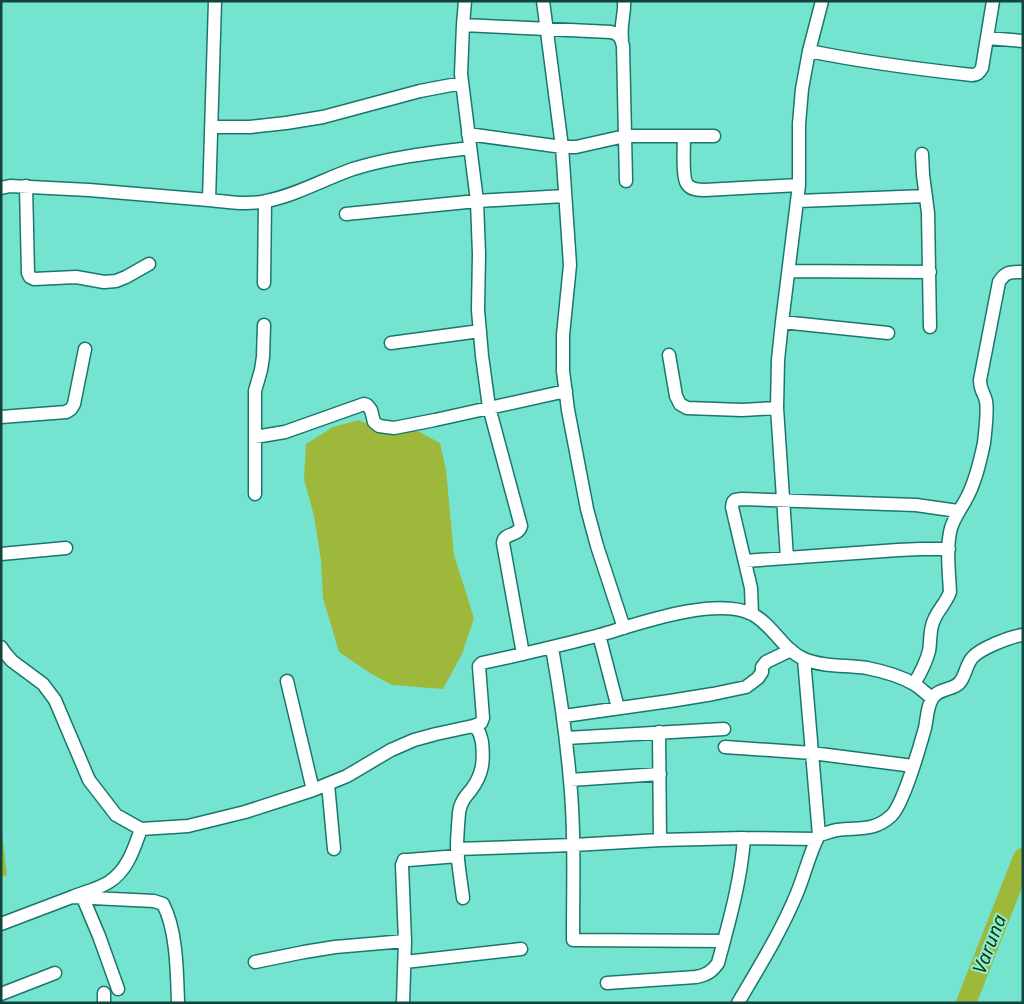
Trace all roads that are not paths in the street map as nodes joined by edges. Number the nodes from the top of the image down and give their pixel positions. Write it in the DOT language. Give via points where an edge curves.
graph roads {
  1 [pos="215,1"];
  2 [pos="465,1"];
  3 [pos="543,1"];
  4 [pos="624,1"];
  5 [pos="822,1"];
  6 [pos="993,1"];
  7 [pos="463,25"];
  8 [pos="547,29"];
  9 [pos="622,38"];
  10 [pos="987,38"];
  11 [pos="1023,41"];
  12 [pos="809,51"];
  13 [pos="462,83"];
  14 [pos="211,127"];
  15 [pos="468,134"];
  16 [pos="625,136"];
  17 [pos="684,136"];
  18 [pos="714,136"];
  19 [pos="562,147"];
  20 [pos="470,148"];
  21 [pos="922,154"];
  22 [pos="626,181"];
  23 [pos="799,185"];
  24 [pos="26,186"];
  25 [pos="1,188"];
  26 [pos="565,196"];
  27 [pos="926,196"];
  28 [pos="209,200"];
  29 [pos="798,201"];
  30 [pos="265,202"];
  31 [pos="477,202"];
  32 [pos="346,214"];
  33 [pos="149,264"];
  34 [pos="789,270"];
  35 [pos="930,272"];
  36 [pos="1023,272"];
  37 [pos="264,283"];
  38 [pos="782,322"];
  39 [pos="264,325"];
  40 [pos="930,327"];
  41 [pos="480,331"];
  42 [pos="888,333"];
  43 [pos="391,343"];
  44 [pos="85,349"];
  45 [pos="670,355"];
  46 [pos="566,391"];
  47 [pos="489,407"];
  48 [pos="777,408"];
  49 [pos="1,417"];
  50 [pos="255,437"];
  51 [pos="255,494"];
  52 [pos="783,500"];
  53 [pos="958,511"];
  54 [pos="66,548"];
  55 [pos="949,549"];
  56 [pos="1,554"];
  57 [pos="787,558"];
  58 [pos="745,561"];
  59 [pos="752,614"];
  60 [pos="624,628"];
  61 [pos="599,635"];
  62 [pos="1023,635"];
  63 [pos="1,647"];
  64 [pos="552,648"];
  65 [pos="791,650"];
  66 [pos="522,654"];
  67 [pos="804,659"];
  68 [pos="287,681"];
  69 [pos="914,684"];
  70 [pos="932,698"];
  71 [pos="618,708"];
  72 [pos="564,716"];
  73 [pos="473,726"];
  74 [pos="724,729"];
  75 [pos="659,732"];
  76 [pos="566,738"];
  77 [pos="725,747"];
  78 [pos="812,753"];
  79 [pos="913,766"];
  80 [pos="660,774"];
  81 [pos="570,780"];
  82 [pos="328,784"];
  83 [pos="313,790"];
  84 [pos="141,828"];
  85 [pos="818,837"];
  86 [pos="744,838"];
  87 [pos="660,840"];
  88 [pos="574,845"];
  89 [pos="334,850"];
  90 [pos="458,852"];
  91 [pos="78,897"];
  92 [pos="463,898"];
  93 [pos="1,924"];
  94 [pos="724,940"];
  95 [pos="405,941"];
  96 [pos="521,949"];
  97 [pos="255,962"];
  98 [pos="404,962"];
  99 [pos="55,973"];
  100 [pos="607,982"];
  101 [pos="118,989"];
  102 [pos="1,994"];
  103 [pos="178,1003"];
  104 [pos="403,1003"];
  105 [pos="738,1003"];
  1 -- 14 [label="street"];
  2 -- 7 [label="street"];
  3 -- 8 [label="street"];
  4 -- 9 [label="street" via="620,28"];
  5 -- 12 [label="street"];
  6 -- 10 [label="street"];
  7 -- 8 [label="street"];
  7 -- 13 [label="street"];
  8 -- 9 [label="street" via="611,32"];
  8 -- 19 [label="street"];
  9 -- 16 [label="street"];
  10 -- 11 [label="street"];
  10 -- 12 [label="street" via="982,68 976,75"];
  12 -- 23 [label="street" via="799,124"];
  13 -- 14 [label="street" via="323,117 250,127"];
  13 -- 15 [label="street"];
  14 -- 28 [label="street"];
  15 -- 19 [label="street"];
  15 -- 20 [label="street"];
  16 -- 17 [label="street"];
  16 -- 19 [label="street"];
  16 -- 22 [label="street"];
  17 -- 18 [label="street"];
  17 -- 23 [label="street" via="684,178 694,189"];
  19 -- 26 [label="street"];
  20 -- 30 [label="street" via="393,159 352,170"];
  20 -- 31 [label="street"];
  21 -- 27 [label="street"];
  23 -- 29 [label="street"];
  24 -- 25 [label="street"];
  24 -- 28 [label="street"];
  24 -- 33 [label="street" via="30,277 116,281"];
  26 -- 31 [label="street"];
  26 -- 46 [label="street" via="570,265 563,335"];
  27 -- 29 [label="street"];
  27 -- 35 [label="street"];
  28 -- 30 [label="street"];
  29 -- 34 [label="street"];
  30 -- 37 [label="street"];
  31 -- 32 [label="street"];
  31 -- 41 [label="street"];
  34 -- 35 [label="street"];
  34 -- 38 [label="street"];
  35 -- 40 [label="street"];
  36 -- 53 [label="street" via="1008,272 999,282 980,380 986,404 984,442 972,487"];
  38 -- 42 [label="street"];
  38 -- 48 [label="street"];
  39 -- 50 [label="street" via="263,357 255,391"];
  41 -- 43 [label="street"];
  41 -- 47 [label="street"];
  44 -- 49 [label="street" via="71,409"];
  45 -- 48 [label="street" via="676,396 687,408"];
  46 -- 47 [label="street"];
  46 -- 60 [label="street" via="587,509"];
  47 -- 50 [label="street" via="394,428 374,422 371,410 364,404 285,432"];
  47 -- 66 [label="street" via="521,526 517,532 506,536 503,543"];
  48 -- 52 [label="street"];
  50 -- 51 [label="street"];
  52 -- 53 [label="street"];
  52 -- 57 [label="street"];
  52 -- 58 [label="street" via="742,499 733,502"];
  53 -- 55 [label="street" via="948,538"];
  54 -- 56 [label="street"];
  55 -- 57 [label="street" via="921,548"];
  55 -- 69 [label="street" via="950,592 934,619 928,653"];
  57 -- 58 [label="street"];
  58 -- 59 [label="street"];
  59 -- 60 [label="street" via="716,608 675,614"];
  59 -- 65 [label="street"];
  60 -- 61 [label="street"];
  61 -- 64 [label="street"];
  61 -- 71 [label="street"];
  62 -- 70 [label="street" via="976,653 958,685 939,691"];
  63 -- 84 [label="street" via="12,662 44,684 55,700 89,780 116,815"];
  64 -- 66 [label="street"];
  64 -- 72 [label="street"];
  65 -- 67 [label="street"];
  65 -- 71 [label="street" via="766,662 758,678 746,687"];
  66 -- 73 [label="street" via="479,666 483,718 481,723"];
  67 -- 69 [label="street" via="867,668"];
  67 -- 78 [label="street"];
  68 -- 83 [label="street"];
  69 -- 70 [label="street"];
  70 -- 79 [label="street"];
  71 -- 72 [label="street"];
  72 -- 76 [label="street"];
  73 -- 82 [label="street" via="414,740"];
  73 -- 90 [label="street" via="480,733 483,765 459,811"];
  74 -- 75 [label="street"];
  75 -- 76 [label="street"];
  75 -- 80 [label="street"];
  76 -- 81 [label="street"];
  77 -- 78 [label="street"];
  78 -- 79 [label="street"];
  78 -- 85 [label="street"];
  79 -- 85 [label="street" via="893,814 880,824 836,830"];
  80 -- 81 [label="street"];
  80 -- 87 [label="street"];
  81 -- 88 [label="street"];
  82 -- 83 [label="street"];
  82 -- 89 [label="street"];
  83 -- 84 [label="street" via="188,826"];
  84 -- 91 [label="street" via="130,859 121,872"];
  85 -- 86 [label="street"];
  85 -- 105 [label="street" via="779,934"];
  86 -- 87 [label="street"];
  86 -- 94 [label="street" via="743,860"];
  87 -- 88 [label="street"];
  88 -- 90 [label="street"];
  88 -- 94 [label="street" via="574,940"];
  90 -- 92 [label="street"];
  90 -- 95 [label="street" via="404,860"];
  91 -- 93 [label="street"];
  91 -- 101 [label="street" via="99,936"];
  91 -- 103 [label="street" via="163,904 173,934"];
  94 -- 100 [label="street" via="718,963 704,975"];
  95 -- 97 [label="street" via="335,947"];
  95 -- 98 [label="street"];
  96 -- 98 [label="street"];
  98 -- 104 [label="street"];
  99 -- 102 [label="street"];
}
